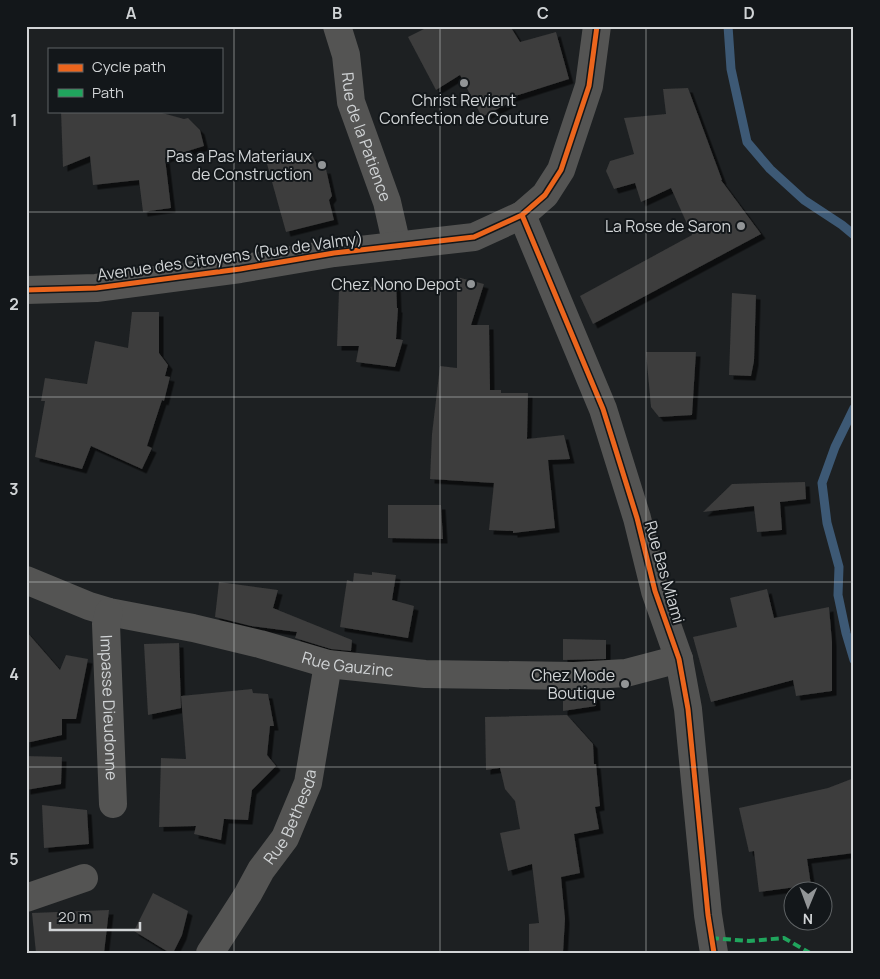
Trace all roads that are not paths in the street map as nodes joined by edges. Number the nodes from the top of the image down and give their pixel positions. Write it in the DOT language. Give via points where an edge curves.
graph roads {
  1 [pos="337,26"];
  2 [pos="597,26"];
  3 [pos="522,214"];
  4 [pos="397,246"];
  5 [pos="26,290"];
  6 [pos="26,580"];
  7 [pos="109,612"];
  8 [pos="679,659"];
  9 [pos="328,664"];
  10 [pos="113,804"];
  11 [pos="84,878"];
  12 [pos="26,898"];
  13 [pos="210,953"];
  14 [pos="714,953"];
  1 -- 4 [label="street, Rue de la Patience" via="346,54 351,102 387,202"];
  2 -- 3 [label="street, Avenue des Citoyens (Rue de Valmy)" via="589,86 561,170 545,195"];
  3 -- 4 [label="street, Avenue des Citoyens (Rue de Valmy)" via="474,237"];
  3 -- 8 [label="street, Rue Bas Miami" via="603,409 637,518 655,591"];
  4 -- 5 [label="street, Avenue des Citoyens (Rue de Valmy)" via="96,288"];
  6 -- 7 [label="street, Rue Gauzinc"];
  7 -- 9 [label="street, Rue Gauzinc" via="193,628"];
  7 -- 10 [label="street, Impasse Dieudonne" via="106,624"];
  8 -- 9 [label="street, Rue Gauzinc" via="626,673 574,676 425,674"];
  8 -- 14 [label="street, Rue Bas Miami" via="688,709"];
  9 -- 13 [label="street, Rue Bethesda" via="308,783 285,838 261,870"];
  11 -- 12 [label="street"];
}
